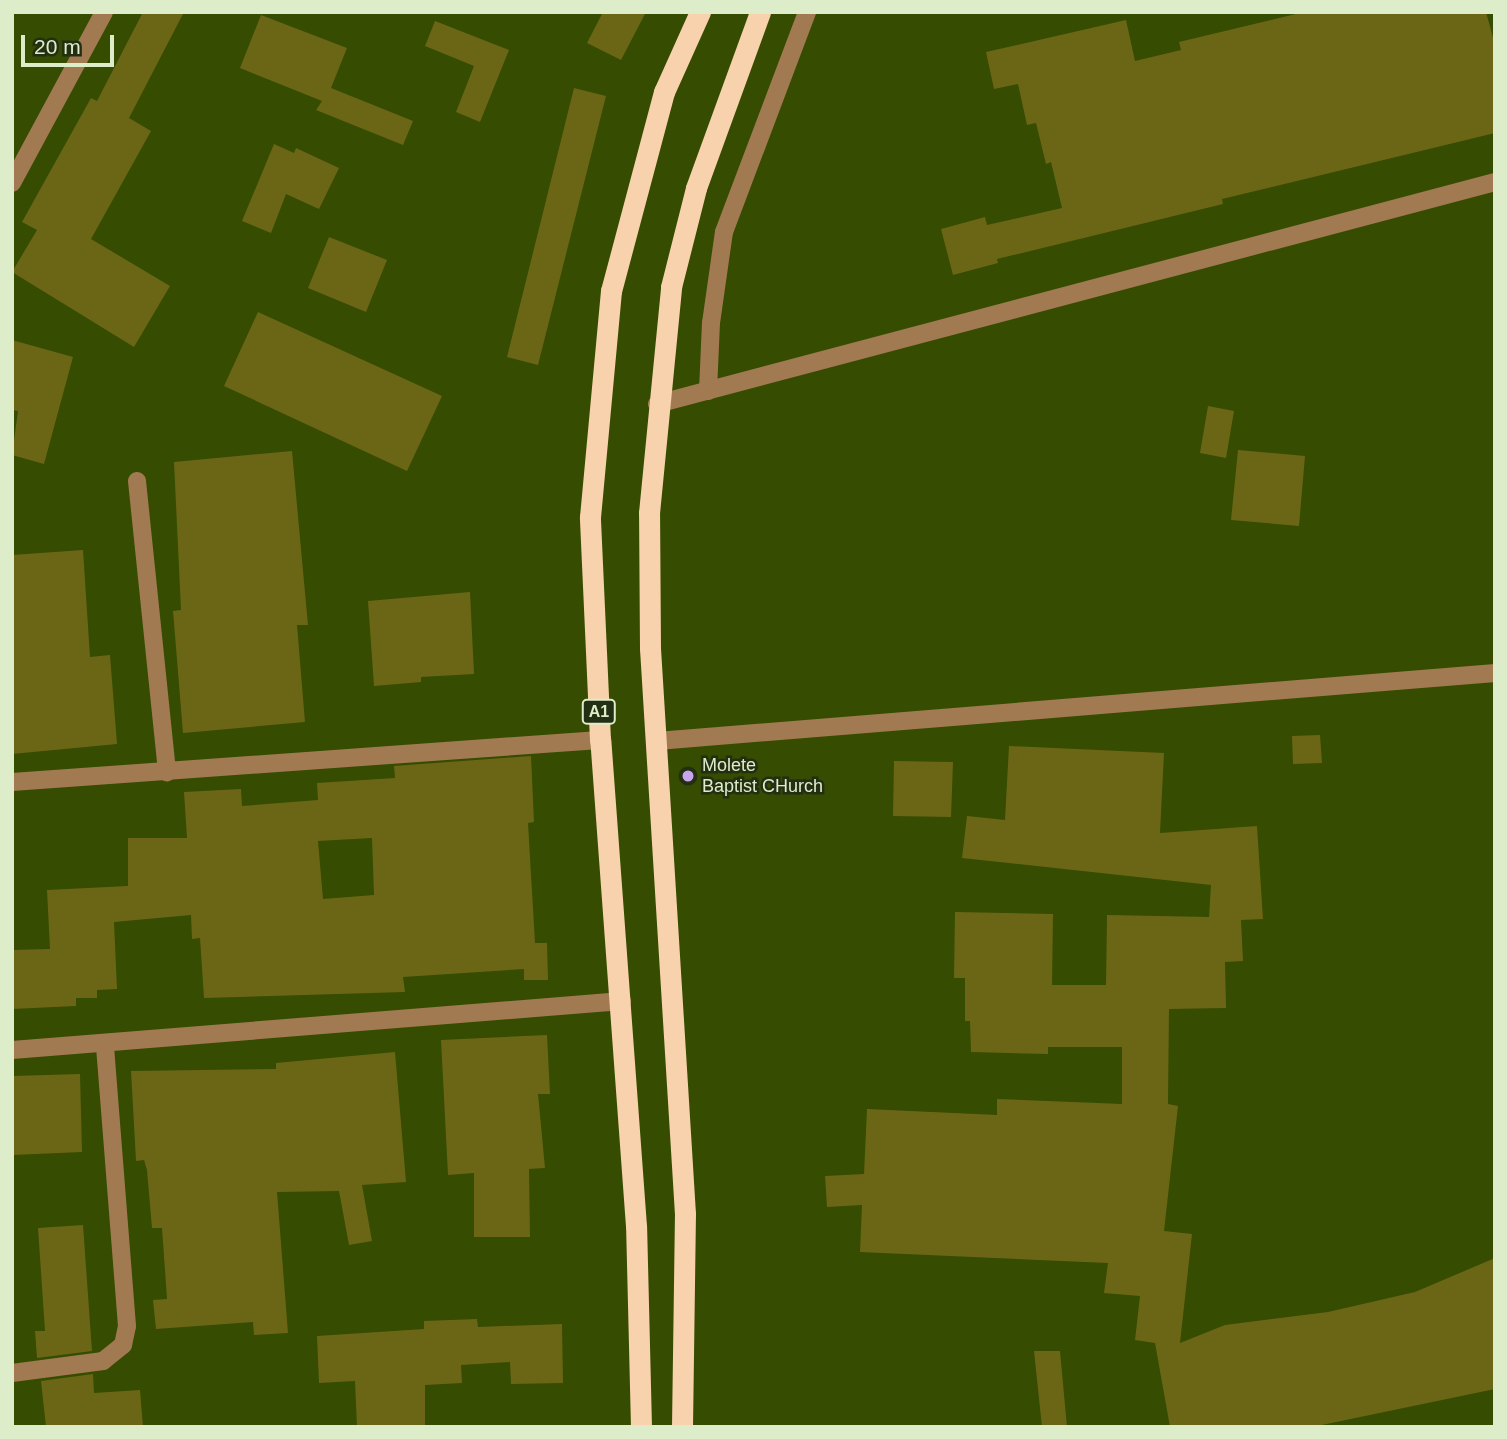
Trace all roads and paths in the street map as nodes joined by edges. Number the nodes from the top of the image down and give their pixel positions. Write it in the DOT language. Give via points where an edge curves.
graph roads {
  1 [pos="104,12"];
  2 [pos="700,12"];
  3 [pos="760,12"];
  4 [pos="807,12"];
  5 [pos="1495,182"];
  6 [pos="12,183"];
  7 [pos="708,391"];
  8 [pos="657,404"];
  9 [pos="137,481"];
  10 [pos="1495,674"];
  11 [pos="600,740"];
  12 [pos="657,741"];
  13 [pos="167,772"];
  14 [pos="12,782"];
  15 [pos="622,1001"];
  16 [pos="105,1045"];
  17 [pos="12,1050"];
  18 [pos="12,1373"];
  19 [pos="641,1427"];
  20 [pos="682,1427"];
  1 -- 6 [label="street"];
  2 -- 11 [label="highway, A1" via="664,92 611,291 590,517"];
  3 -- 8 [label="highway" via="696,188 671,287"];
  4 -- 7 [label="street" via="724,232 710,323"];
  5 -- 7 [label="street"];
  7 -- 8 [label="street"];
  8 -- 12 [label="highway" via="649,527 650,648"];
  9 -- 13 [label="street"];
  10 -- 12 [label="street"];
  11 -- 13 [label="street"];
  11 -- 15 [label="highway, A1"];
  12 -- 20 [label="highway" via="685,1214"];
  13 -- 14 [label="street"];
  15 -- 16 [label="street"];
  15 -- 19 [label="highway, A1" via="636,1226"];
  16 -- 17 [label="street"];
  16 -- 18 [label="street" via="127,1326 123,1345 103,1361"];
}
